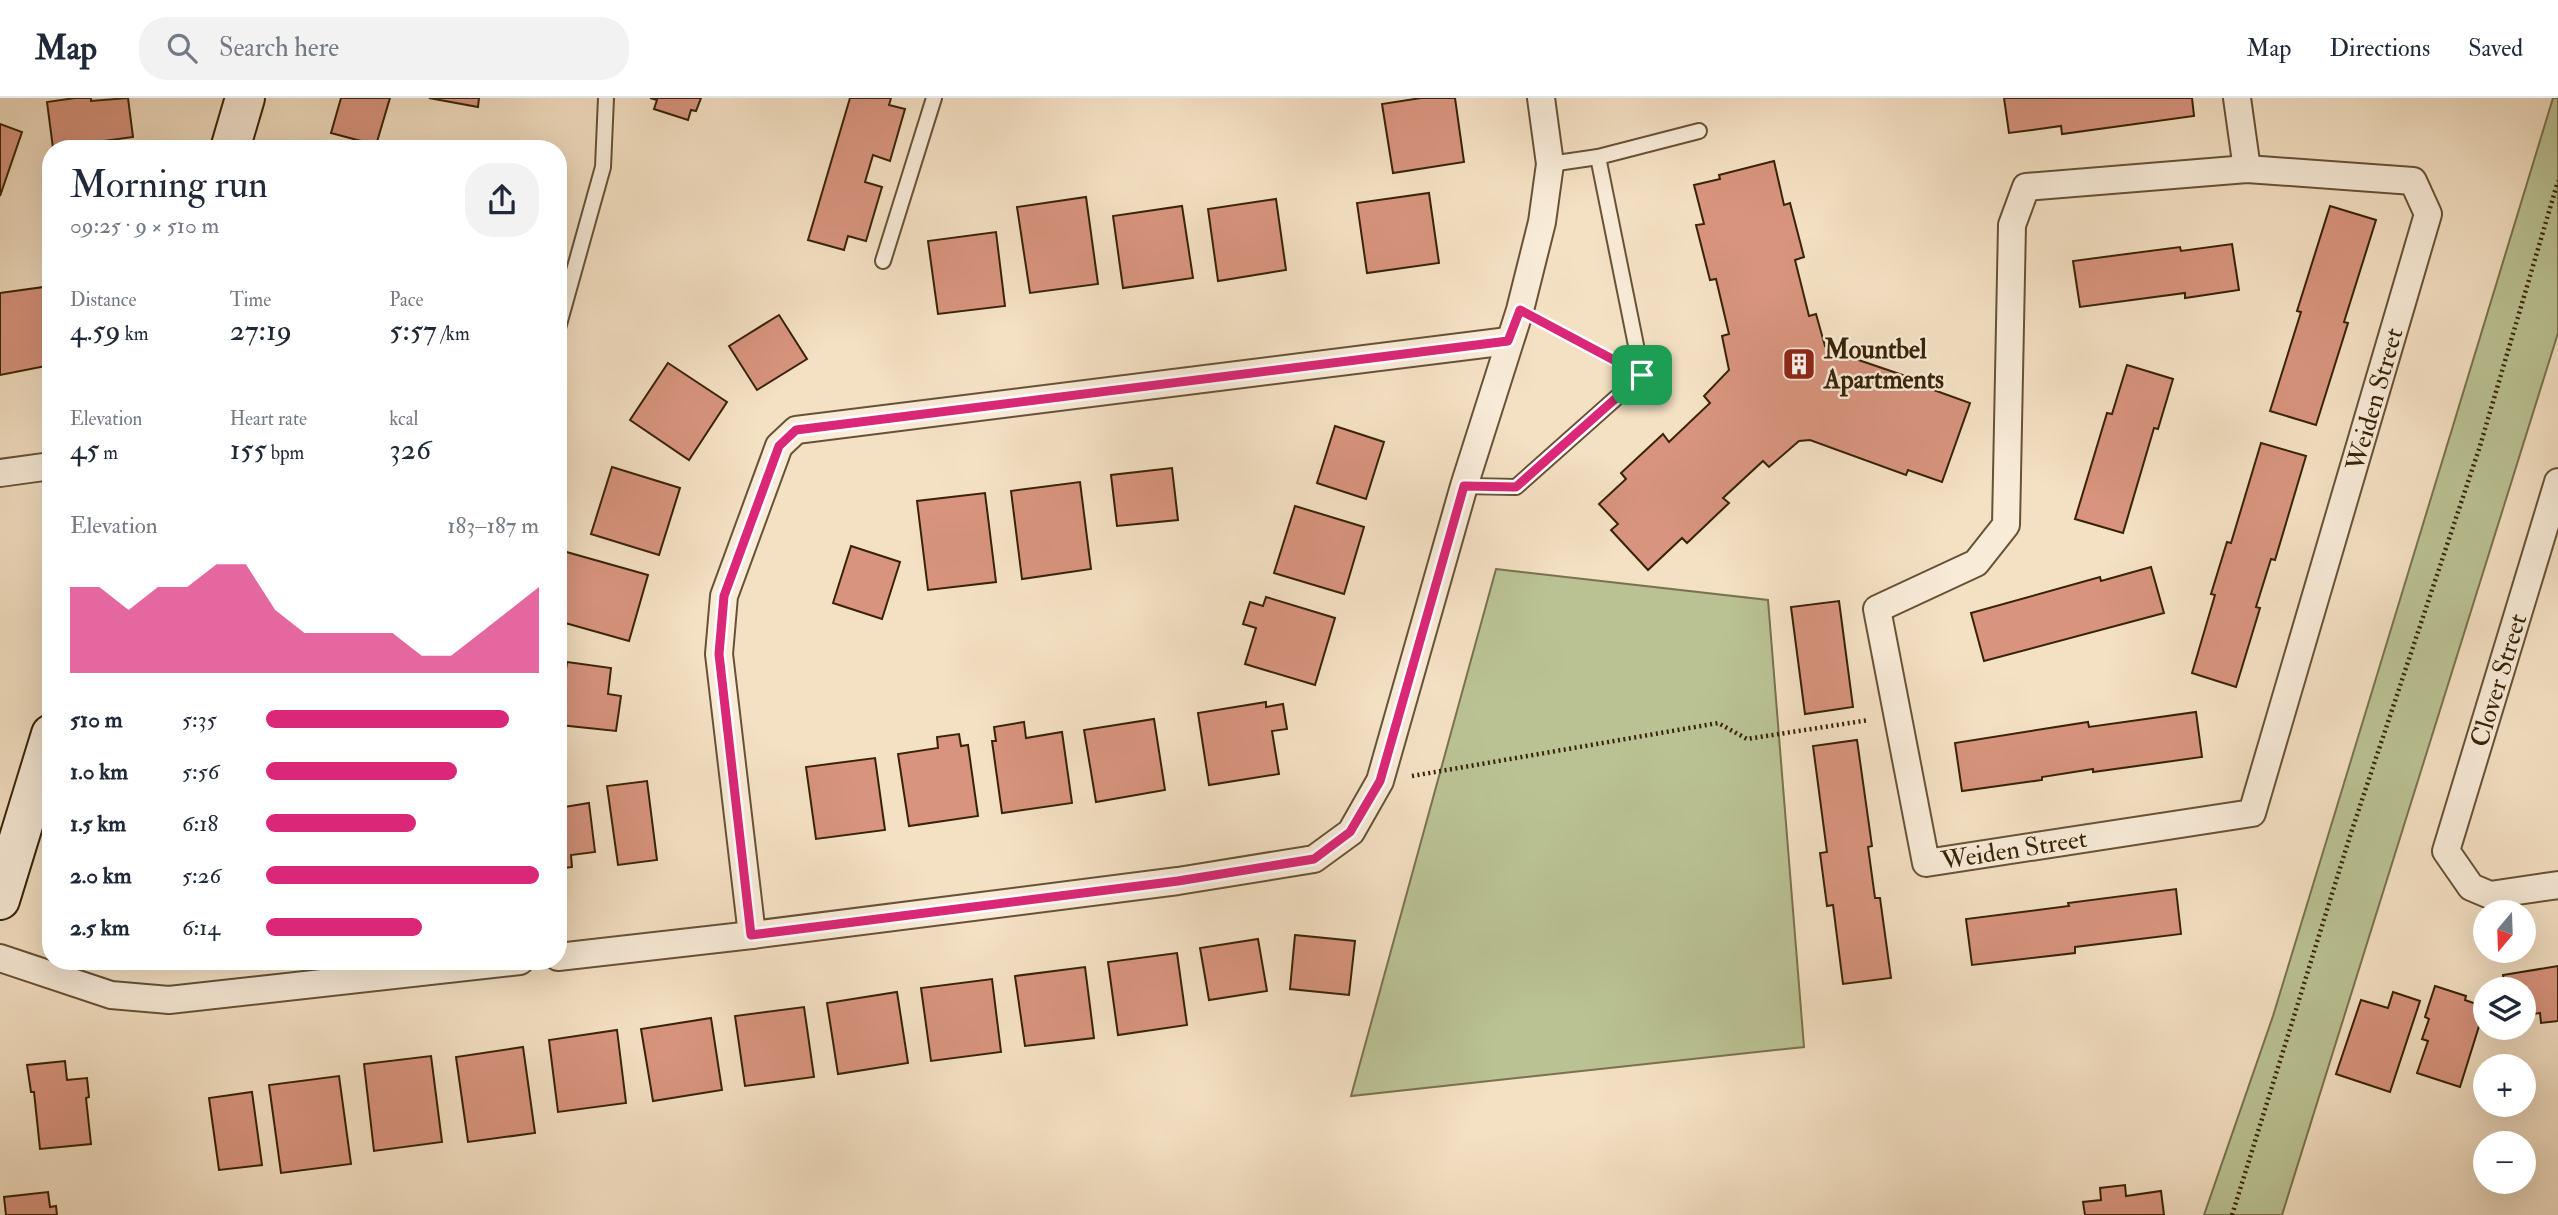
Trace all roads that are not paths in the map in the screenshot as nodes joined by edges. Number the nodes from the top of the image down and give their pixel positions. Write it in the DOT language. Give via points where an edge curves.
graph roads {
  1 [pos="245,98"];
  2 [pos="606,98"];
  3 [pos="934,98"];
  4 [pos="1541,98"];
  5 [pos="2237,98"];
  6 [pos="1699,131"];
  7 [pos="233,140"];
  8 [pos="1598,157"];
  9 [pos="1550,164"];
  10 [pos="2247,169"];
  11 [pos="883,261"];
  12 [pos="567,296"];
  13 [pos="1508,341"];
  14 [pos="42,467"];
  15 [pos="0,472"];
  16 [pos="2558,482"];
  17 [pos="1464,486"];
  18 [pos="42,763"];
  19 [pos="2558,885"];
  20 [pos="0,900"];
  21 [pos="751,935"];
  22 [pos="567,956"];
  23 [pos="0,958"];
  24 [pos="439,970"];
  1 -- 7 [label="main road"];
  2 -- 12 [label="lane" via="603,167"];
  3 -- 11 [label="lane"];
  4 -- 9 [label="street"];
  5 -- 10 [label="street"];
  6 -- 8 [label="lane"];
  8 -- 9 [label="lane"];
  8 -- 17 [label="lane" via="1642,375 1516,487"];
  9 -- 13 [label="street" via="1542,222"];
  10 -- 10 [label="street, Weiden Street" via="2026,187 2012,225 2006,525 1976,563 1877,609 1926,863 2252,813 2428,214 2413,181"];
  13 -- 17 [label="street"];
  13 -- 21 [label="street" via="796,430 779,446 724,596 719,654"];
  14 -- 15 [label="street"];
  16 -- 19 [label="street, Clover Street" via="2446,851 2471,887 2490,895"];
  17 -- 21 [label="street" via="1380,781 1350,832 1314,859 1178,881"];
  18 -- 20 [label="main road"];
  21 -- 22 [label="street"];
  23 -- 24 [label="street" via="111,995 169,1000"];
}
